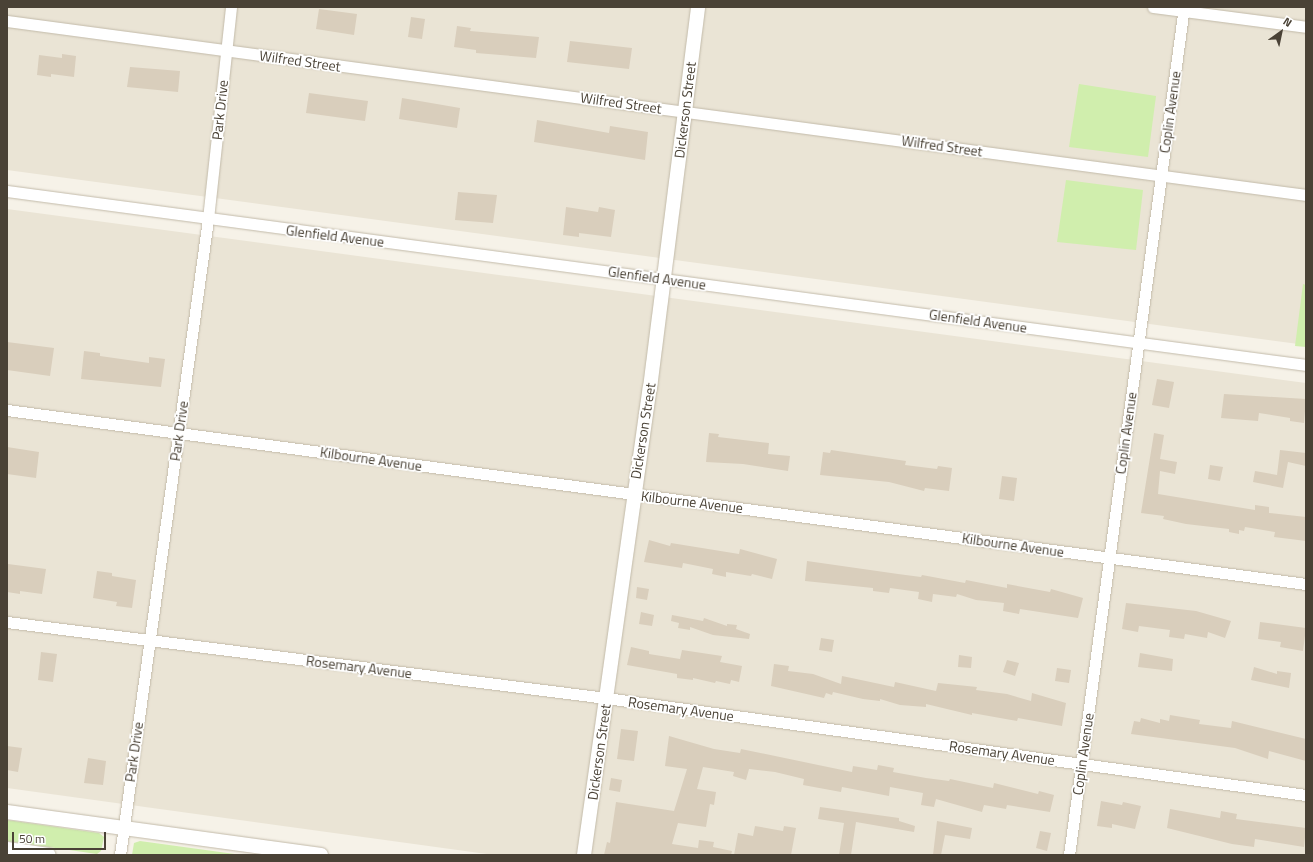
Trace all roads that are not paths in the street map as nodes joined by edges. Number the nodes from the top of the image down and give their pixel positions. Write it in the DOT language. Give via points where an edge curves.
graph roads {
  1 [pos="231,7"];
  2 [pos="698,7"];
  3 [pos="1153,7"];
  4 [pos="1184,9"];
  5 [pos="7,21"];
  6 [pos="1306,27"];
  7 [pos="227,51"];
  8 [pos="684,112"];
  9 [pos="1161,176"];
  10 [pos="7,191"];
  11 [pos="1306,195"];
  12 [pos="208,219"];
  13 [pos="663,278"];
  14 [pos="1138,343"];
  15 [pos="1306,365"];
  16 [pos="7,410"];
  17 [pos="178,433"];
  18 [pos="633,495"];
  19 [pos="1109,558"];
  20 [pos="1306,584"];
  21 [pos="7,622"];
  22 [pos="150,642"];
  23 [pos="606,698"];
  24 [pos="1081,764"];
  25 [pos="1306,795"];
  26 [pos="7,812"];
  27 [pos="124,829"];
  28 [pos="7,849"];
  29 [pos="49,855"];
  30 [pos="120,855"];
  31 [pos="321,855"];
  32 [pos="584,855"];
  33 [pos="1069,855"];
  1 -- 7 [label="street, Park Drive"];
  2 -- 8 [label="street, Dickerson Street"];
  3 -- 4 [label="street"];
  4 -- 6 [label="street"];
  4 -- 9 [label="street, Coplin Avenue"];
  5 -- 7 [label="street, Wilfred Street"];
  7 -- 8 [label="street, Wilfred Street"];
  7 -- 12 [label="street, Park Drive"];
  8 -- 9 [label="street, Wilfred Street"];
  8 -- 13 [label="street, Dickerson Street"];
  9 -- 11 [label="street, Wilfred Street"];
  9 -- 14 [label="street, Coplin Avenue"];
  10 -- 12 [label="street, Glenfield Avenue"];
  12 -- 13 [label="street, Glenfield Avenue"];
  12 -- 17 [label="street, Park Drive"];
  13 -- 14 [label="street, Glenfield Avenue"];
  13 -- 18 [label="street, Dickerson Street"];
  14 -- 15 [label="street, Glenfield Avenue"];
  14 -- 19 [label="street, Coplin Avenue"];
  16 -- 17 [label="street, Kilbourne Avenue"];
  17 -- 18 [label="street, Kilbourne Avenue"];
  17 -- 22 [label="street, Park Drive"];
  18 -- 19 [label="street, Kilbourne Avenue"];
  18 -- 23 [label="street, Dickerson Street"];
  19 -- 20 [label="street, Kilbourne Avenue"];
  19 -- 24 [label="street, Coplin Avenue"];
  21 -- 22 [label="street, Rosemary Avenue"];
  22 -- 23 [label="street, Rosemary Avenue"];
  22 -- 27 [label="street, Park Drive"];
  23 -- 24 [label="street, Rosemary Avenue"];
  23 -- 32 [label="street, Dickerson Street"];
  24 -- 25 [label="street, Rosemary Avenue"];
  24 -- 33 [label="street, Coplin Avenue"];
  26 -- 27 [label="street"];
  27 -- 30 [label="street, Park Drive"];
  27 -- 31 [label="street"];
  28 -- 29 [label="street"];
}
